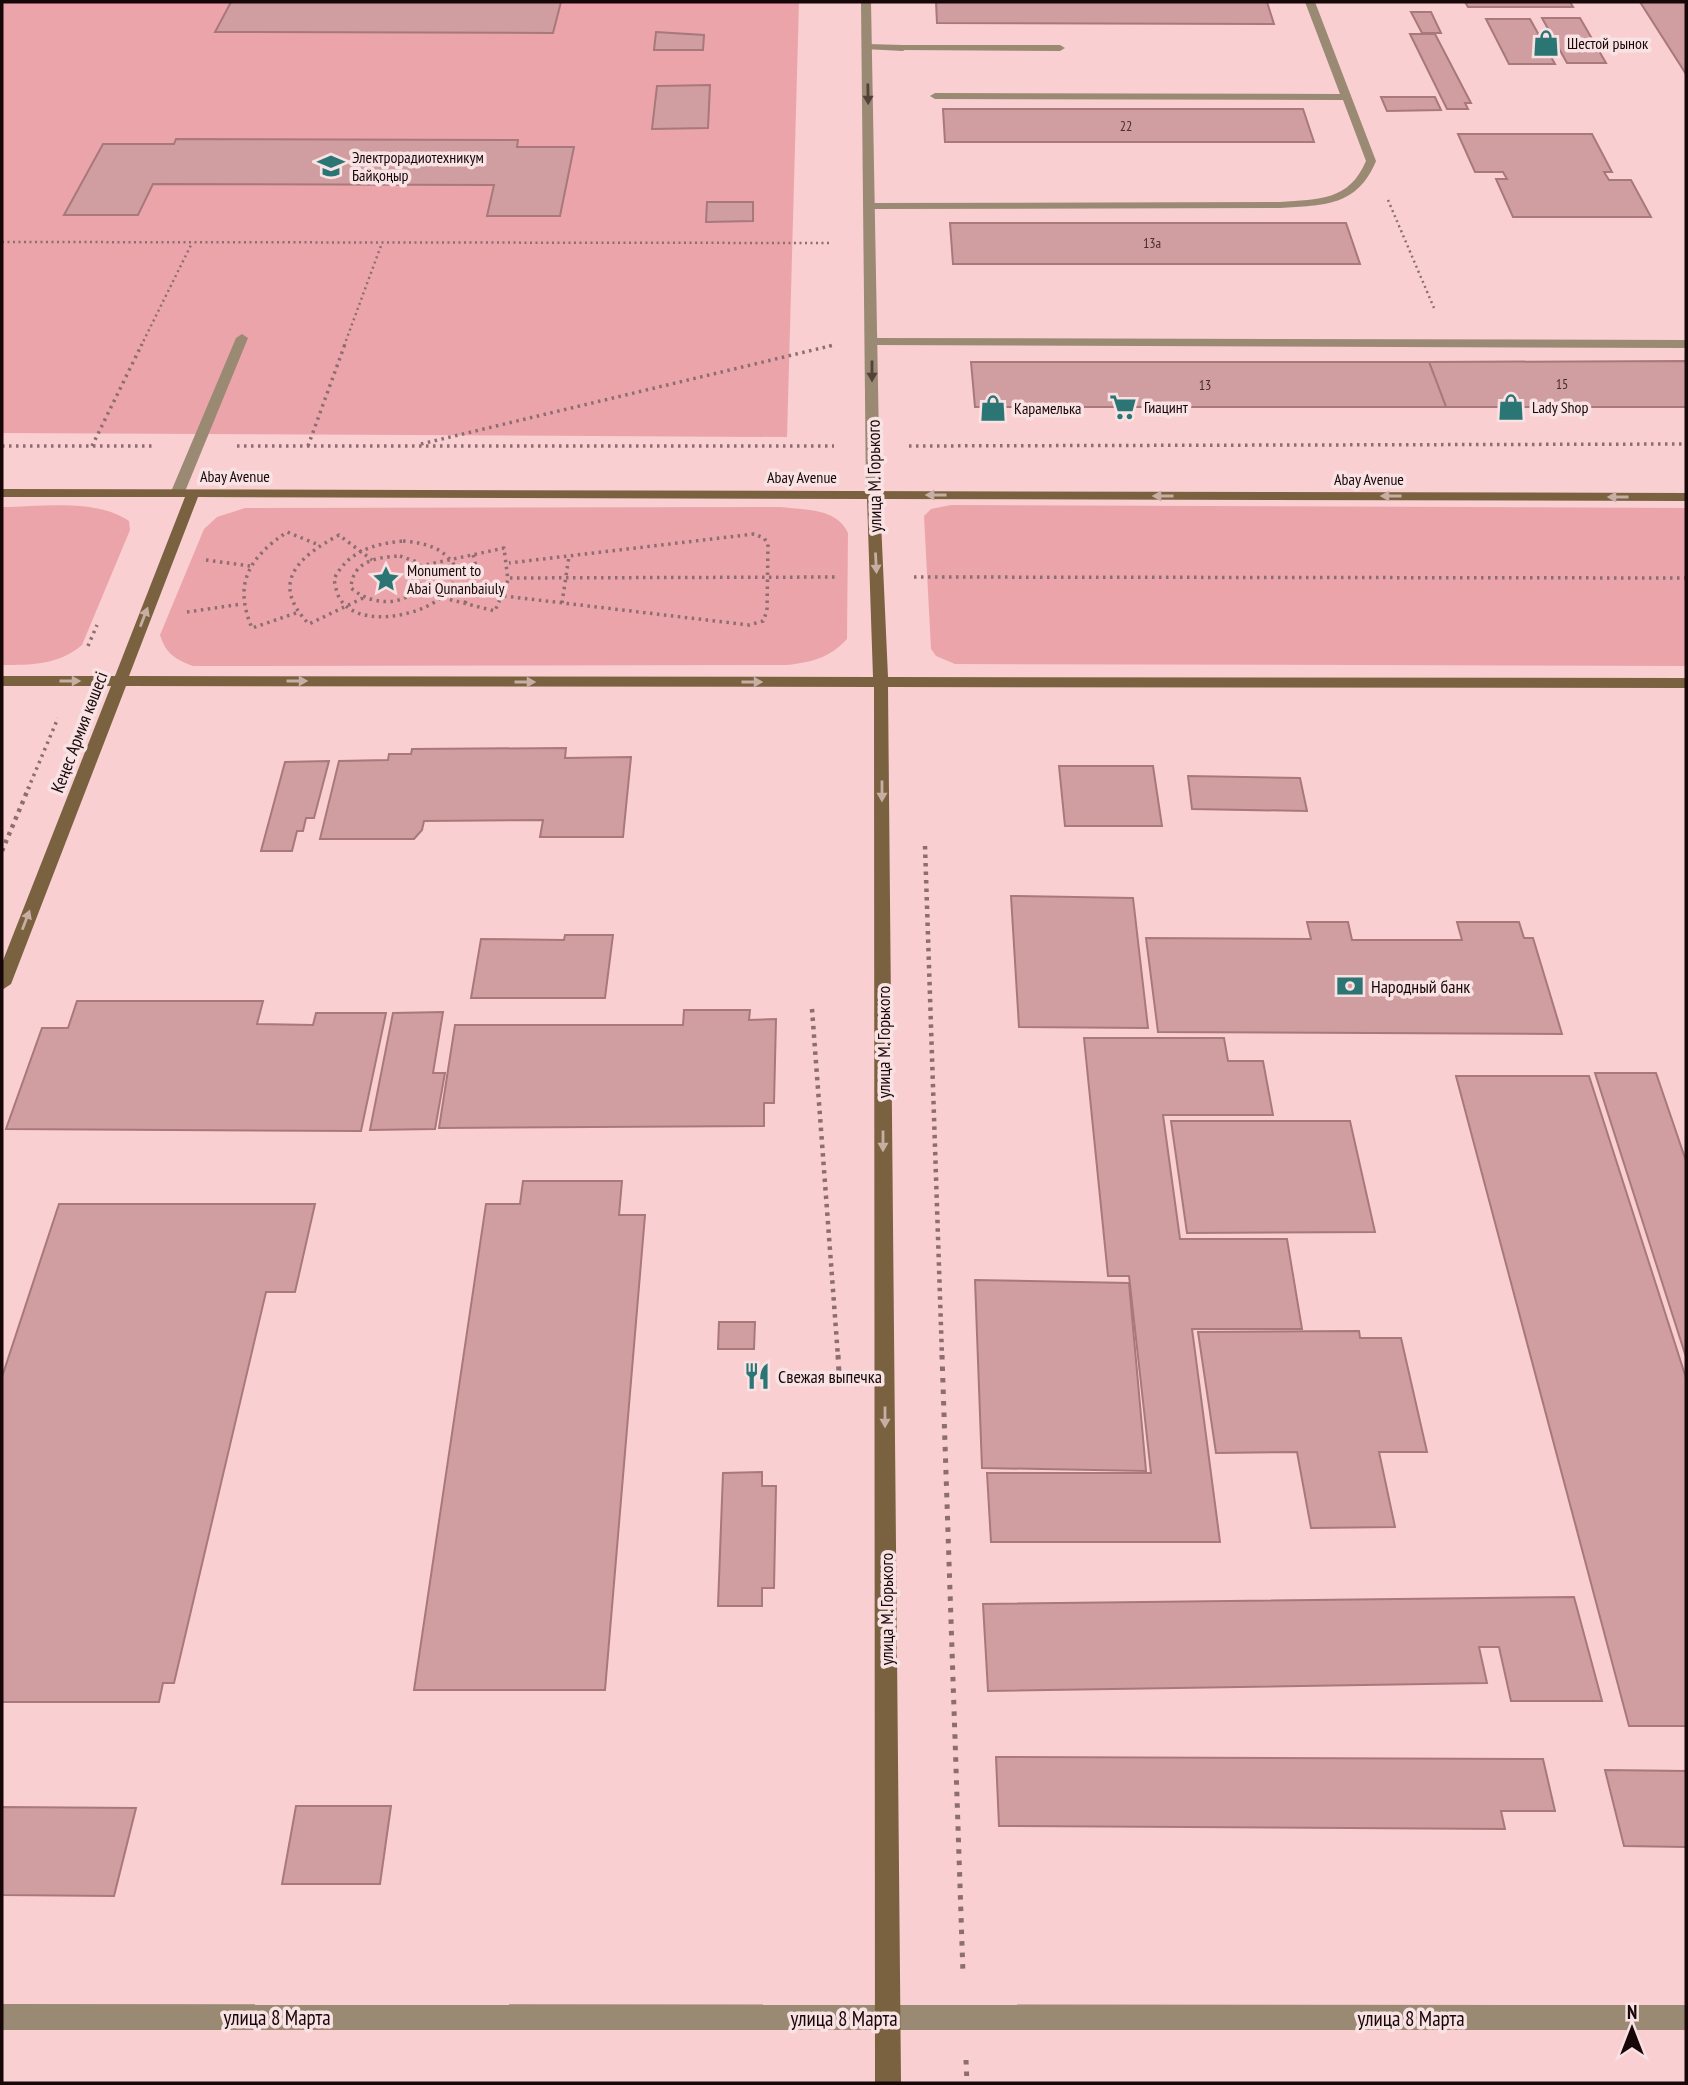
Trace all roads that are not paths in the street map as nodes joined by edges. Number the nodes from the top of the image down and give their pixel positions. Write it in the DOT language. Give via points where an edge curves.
graph roads {
  1 [pos="866,2"];
  2 [pos="1310,2"];
  3 [pos="867,47"];
  4 [pos="1060,48"];
  5 [pos="935,96"];
  6 [pos="1346,97"];
  7 [pos="870,206"];
  8 [pos="242,338"];
  9 [pos="872,341"];
  10 [pos="1686,344"];
  11 [pos="2,493"];
  12 [pos="177,494"];
  13 [pos="193,494"];
  14 [pos="873,495"];
  15 [pos="1686,497"];
  16 [pos="2,681"];
  17 [pos="119,681"];
  18 [pos="881,682"];
  19 [pos="1686,683"];
  20 [pos="2,984"];
  21 [pos="2,2017"];
  22 [pos="888,2018"];
  23 [pos="1686,2018"];
  24 [pos="888,2083"];
  1 -- 3 [label="street, улица М. Горького"];
  2 -- 6 [label="street"];
  3 -- 4 [label="street"];
  3 -- 7 [label="street, улица М. Горького, one-way"];
  5 -- 6 [label="street"];
  6 -- 7 [label="street" via="1371,161 1365,180 1349,194 1317,202"];
  7 -- 9 [label="street, улица М. Горького"];
  8 -- 12 [label="street"];
  9 -- 10 [label="street"];
  9 -- 14 [label="street, улица М. Горького, one-way"];
  11 -- 12 [label="main road, Abay Avenue"];
  12 -- 13 [label="main road, Abay Avenue"];
  13 -- 14 [label="main road, Abay Avenue"];
  17 -- 13 [label="main road, Кеңес Армия көшесі, one-way"];
  15 -- 14 [label="main road, Abay Avenue, one-way"];
  14 -- 18 [label="main road, улица М. Горького, one-way"];
  16 -- 17 [label="main road, one-way"];
  17 -- 18 [label="main road, one-way"];
  20 -- 17 [label="main road, Кеңес Армия көшесі, one-way"];
  18 -- 19 [label="main road"];
  18 -- 22 [label="main road, улица М. Горького, one-way"];
  21 -- 22 [label="street, улица 8 Марта"];
  22 -- 23 [label="street, улица 8 Марта"];
  22 -- 24 [label="main road, улица М. Горького"];
}
